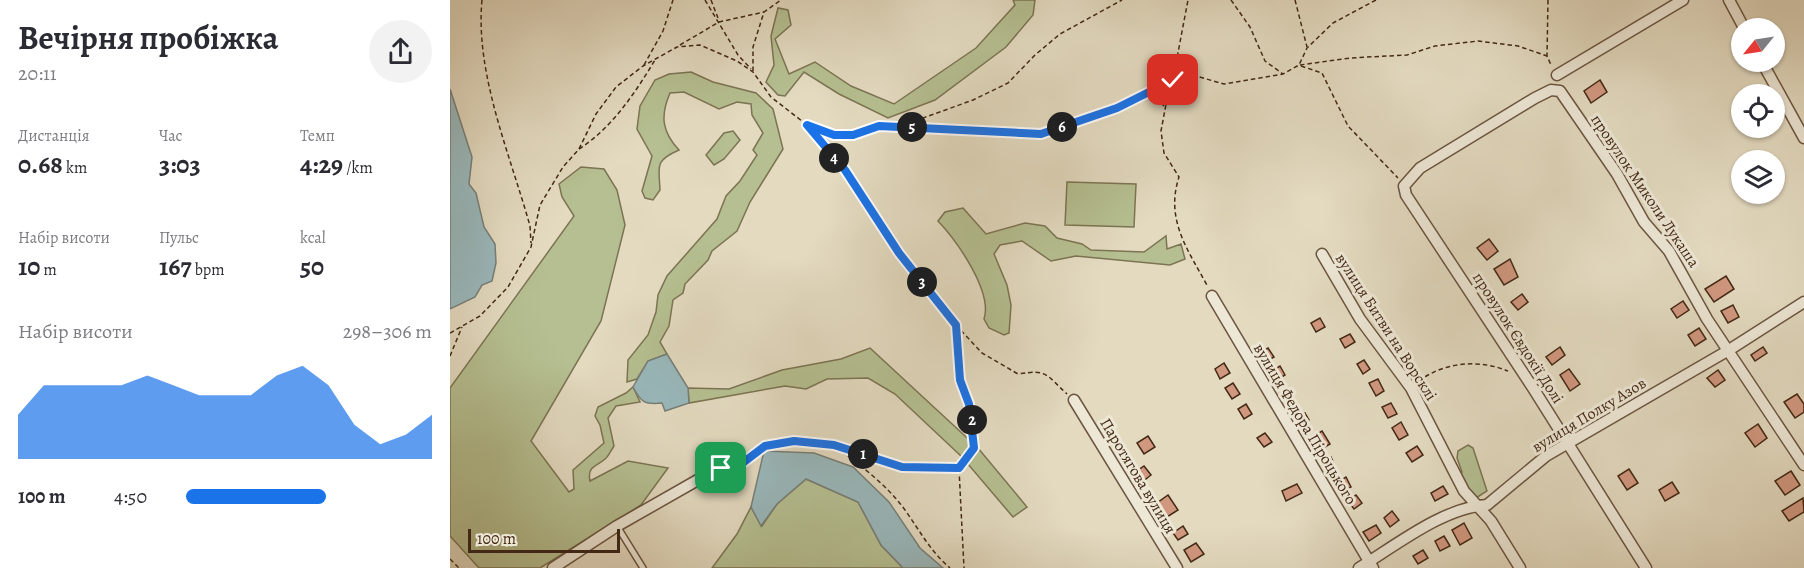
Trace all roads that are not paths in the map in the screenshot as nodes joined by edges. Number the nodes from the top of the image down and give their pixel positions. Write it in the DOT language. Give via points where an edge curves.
graph roads {
  1 [pos="1683,0"];
  2 [pos="1730,0"];
  3 [pos="1739,18"];
  4 [pos="1768,72"];
  5 [pos="1557,75"];
  6 [pos="1804,138"];
  7 [pos="1404,186"];
  8 [pos="1322,254"];
  9 [pos="1212,296"];
  10 [pos="1804,302"];
  11 [pos="1729,350"];
  12 [pos="1074,400"];
  13 [pos="1568,445"];
  14 [pos="1804,465"];
  15 [pos="710,473"];
  16 [pos="1475,506"];
  17 [pos="617,526"];
  18 [pos="1371,565"];
  19 [pos="553,568"];
  20 [pos="643,568"];
  21 [pos="1177,568"];
  22 [pos="1359,568"];
  23 [pos="1520,568"];
  24 [pos="1646,568"];
  1 -- 5 [label="street"];
  2 -- 3 [label="street"];
  4 -- 6 [label="street"];
  7 -- 11 [label="street, провулок Миколи Лукаша" via="1420,168 1535,98 1551,90 1560,91 1617,174 1644,222 1669,251"];
  7 -- 13 [label="street, провулок Євдокії Долі" via="1406,195"];
  8 -- 16 [label="street, вулиця Битви на Ворсклі" via="1360,319 1411,388"];
  9 -- 18 [label="street, вулиця Федора Піроцького"];
  10 -- 11 [label="street, вулиця Полку Азов"];
  11 -- 13 [label="street, вулиця Полку Азов"];
  11 -- 14 [label="street, провулок Миколи Лукаша"];
  12 -- 21 [label="street, Паротягова вулиця"];
  13 -- 16 [label="street, вулиця Полку Азов" via="1546,456 1487,505"];
  13 -- 24 [label="street, провулок Євдокії Долі"];
  15 -- 17 [label="street"];
  16 -- 18 [label="street, вулиця Полку Азов" via="1428,525"];
  16 -- 23 [label="street, вулиця Битви на Ворсклі" via="1491,521"];
  17 -- 19 [label="street"];
  17 -- 20 [label="lane"];
  18 -- 22 [label="street, вулиця Полку Азов"];
}
